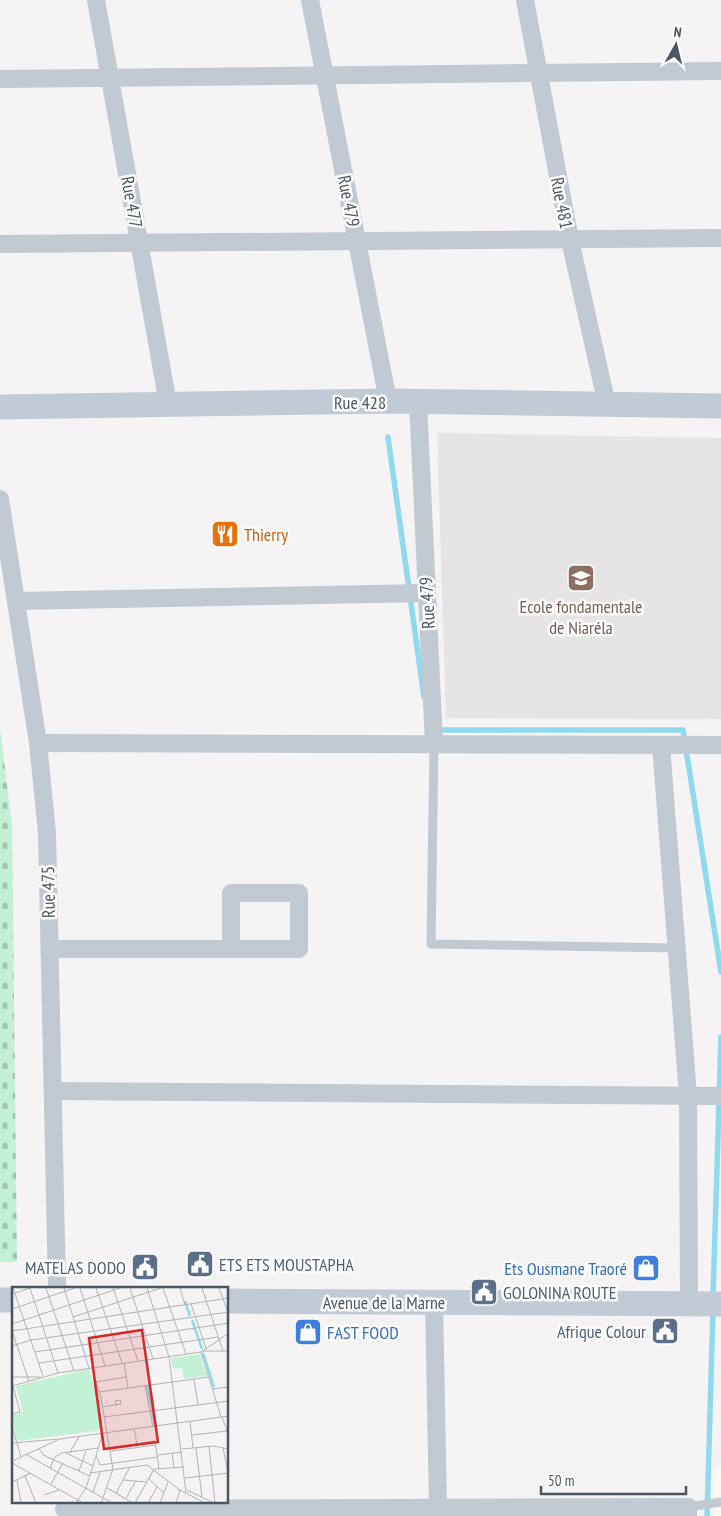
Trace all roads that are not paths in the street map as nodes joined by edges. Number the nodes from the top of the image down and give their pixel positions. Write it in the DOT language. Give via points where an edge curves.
graph roads {
  1 [pos="96,0"];
  2 [pos="310,0"];
  3 [pos="525,0"];
  4 [pos="721,72"];
  5 [pos="537,74"];
  6 [pos="325,76"];
  7 [pos="110,78"];
  8 [pos="0,79"];
  9 [pos="721,238"];
  10 [pos="570,240"];
  11 [pos="357,242"];
  12 [pos="139,243"];
  13 [pos="0,244"];
  14 [pos="388,401"];
  15 [pos="418,402"];
  16 [pos="168,404"];
  17 [pos="607,405"];
  18 [pos="721,406"];
  19 [pos="0,407"];
  20 [pos="0,499"];
  21 [pos="427,593"];
  22 [pos="16,601"];
  23 [pos="38,743"];
  24 [pos="434,744"];
  25 [pos="661,745"];
  26 [pos="721,745"];
  27 [pos="677,948"];
  28 [pos="50,949"];
  29 [pos="231,949"];
  30 [pos="53,1091"];
  31 [pos="688,1096"];
  32 [pos="721,1096"];
  33 [pos="57,1287"];
  34 [pos="229,1301"];
  35 [pos="434,1302"];
  36 [pos="689,1304"];
  37 [pos="721,1304"];
  38 [pos="721,1502"];
  39 [pos="438,1507"];
  40 [pos="64,1509"];
  41 [pos="688,1511"];
  1 -- 7 [label="street, Rue 477"];
  2 -- 6 [label="street, Rue 479"];
  3 -- 5 [label="street, Rue 481"];
  4 -- 5 [label="street"];
  5 -- 6 [label="street"];
  5 -- 10 [label="street, Rue 481"];
  6 -- 7 [label="street"];
  6 -- 11 [label="street, Rue 479"];
  7 -- 8 [label="street"];
  7 -- 12 [label="street, Rue 477"];
  9 -- 10 [label="street"];
  10 -- 11 [label="street"];
  10 -- 17 [label="street, Rue 481"];
  11 -- 12 [label="street"];
  11 -- 14 [label="street, Rue 479"];
  12 -- 13 [label="street"];
  12 -- 16 [label="street, Rue 477"];
  14 -- 15 [label="street, Rue 428"];
  14 -- 16 [label="street, Rue 428"];
  15 -- 17 [label="street, Rue 428"];
  15 -- 21 [label="street, Rue 479"];
  16 -- 19 [label="street, Rue 428"];
  17 -- 18 [label="street, Rue 428"];
  20 -- 22 [label="street, Rue 475"];
  21 -- 22 [label="street"];
  21 -- 24 [label="street, Rue 479"];
  22 -- 23 [label="street, Rue 475"];
  23 -- 24 [label="street"];
  23 -- 28 [label="street, Rue 475" via="47,833"];
  24 -- 25 [label="street"];
  24 -- 27 [label="lane" via="431,944"];
  25 -- 26 [label="street"];
  25 -- 27 [label="street"];
  27 -- 31 [label="street"];
  28 -- 29 [label="street"];
  28 -- 30 [label="street, Rue 475"];
  29 -- 29 [label="street" via="231,893 298,893 299,949"];
  30 -- 31 [label="street"];
  30 -- 33 [label="street, Rue 475"];
  31 -- 32 [label="street"];
  31 -- 36 [label="street"];
  34 -- 35 [label="street, Avenue de la Marne"];
  35 -- 36 [label="street, Avenue de la Marne"];
  35 -- 39 [label="street"];
  36 -- 37 [label="street, Avenue de la Marne"];
  38 -- 41 [label="lane"];
  39 -- 40 [label="street"];
  39 -- 41 [label="street"];
}
